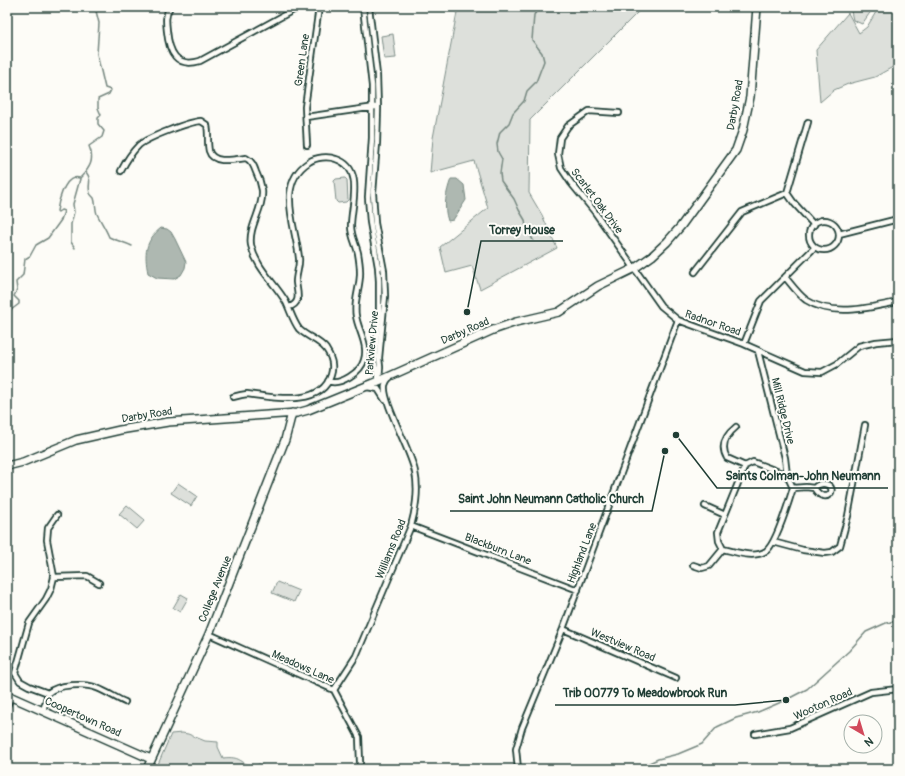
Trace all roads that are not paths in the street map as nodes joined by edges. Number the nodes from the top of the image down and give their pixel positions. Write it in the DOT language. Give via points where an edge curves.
graph roads {
  1 [pos="170,7"];
  2 [pos="299,7"];
  3 [pos="319,7"];
  4 [pos="363,7"];
  5 [pos="370,7"];
  6 [pos="757,7"];
  7 [pos="375,107"];
  8 [pos="619,113"];
  9 [pos="306,116"];
  10 [pos="808,122"];
  11 [pos="307,145"];
  12 [pos="121,171"];
  13 [pos="787,193"];
  14 [pos="898,219"];
  15 [pos="814,225"];
  16 [pos="839,234"];
  17 [pos="815,247"];
  18 [pos="635,268"];
  19 [pos="695,272"];
  20 [pos="785,277"];
  21 [pos="897,302"];
  22 [pos="289,307"];
  23 [pos="678,320"];
  24 [pos="898,340"];
  25 [pos="744,344"];
  26 [pos="758,351"];
  27 [pos="391,376"];
  28 [pos="328,381"];
  29 [pos="379,381"];
  30 [pos="366,386"];
  31 [pos="233,397"];
  32 [pos="390,409"];
  33 [pos="292,413"];
  34 [pos="865,425"];
  35 [pos="736,427"];
  36 [pos="7,466"];
  37 [pos="745,466"];
  38 [pos="787,475"];
  39 [pos="793,488"];
  40 [pos="814,488"];
  41 [pos="705,506"];
  42 [pos="57,515"];
  43 [pos="725,515"];
  44 [pos="411,526"];
  45 [pos="773,542"];
  46 [pos="723,549"];
  47 [pos="692,565"];
  48 [pos="54,577"];
  49 [pos="99,583"];
  50 [pos="578,590"];
  51 [pos="563,630"];
  52 [pos="209,634"];
  53 [pos="676,678"];
  54 [pos="898,689"];
  55 [pos="334,690"];
  56 [pos="48,692"];
  57 [pos="9,696"];
  58 [pos="125,702"];
  59 [pos="7,706"];
  60 [pos="43,711"];
  61 [pos="755,734"];
  62 [pos="151,759"];
  63 [pos="147,769"];
  64 [pos="359,769"];
  65 [pos="518,769"];
  1 -- 2 [label="street" via="166,20 168,44 174,56 189,63 200,61"];
  3 -- 9 [label="street, Green Lane" via="305,107"];
  4 -- 7 [label="street, Parkview Drive"];
  5 -- 7 [label="street, Parkview Drive" via="376,67"];
  6 -- 18 [label="main road, Darby Road" via="750,97 744,130 736,150 670,239"];
  7 -- 9 [label="street"];
  7 -- 29 [label="street, Parkview Drive" via="368,209 381,273 381,321 374,366"];
  8 -- 18 [label="street, Scarlet Oak Drive" via="589,111 580,116 568,126 560,138 558,154 561,168 571,183"];
  9 -- 11 [label="street, Green Lane"];
  10 -- 13 [label="street"];
  12 -- 22 [label="street" via="135,149 144,142 191,122 205,123 208,129 209,151 214,158 246,158 253,164 262,193 261,205 251,234 252,248 255,258"];
  13 -- 15 [label="street"];
  13 -- 19 [label="street" via="742,212"];
  14 -- 16 [label="street"];
  15 -- 16 [label="street" via="822,221 830,222 836,226"];
  15 -- 17 [label="street" via="810,236"];
  16 -- 17 [label="street" via="837,243 831,248 824,250"];
  17 -- 20 [label="street"];
  18 -- 23 [label="street, Radnor Road" via="661,306"];
  18 -- 27 [label="main road, Darby Road" via="598,286 559,312 492,330"];
  20 -- 21 [label="street" via="804,299 825,308 869,308"];
  20 -- 25 [label="street" via="761,301"];
  22 -- 28 [label="street" via="300,329 328,352 332,362 332,374"];
  22 -- 28 [label="street" via="294,305 298,296 296,282 299,260 290,209 293,183 302,168 312,160 336,158 348,168 354,182 351,230 358,253 360,273 356,316 365,354 362,367 355,373 336,382"];
  23 -- 25 [label="street, Radnor Road"];
  23 -- 50 [label="street, Highland Lane"];
  24 -- 26 [label="street, Radnor Road" via="859,346 837,364 822,372 805,371"];
  25 -- 26 [label="street, Radnor Road"];
  26 -- 38 [label="street, Mill Ridge Drive"];
  27 -- 29 [label="main road, Darby Road"];
  27 -- 32 [label="street, Williams Road" via="385,386"];
  28 -- 31 [label="street" via="318,391 300,398 247,394"];
  29 -- 30 [label="main road, Darby Road"];
  30 -- 32 [label="street, Williams Road" via="378,389"];
  30 -- 33 [label="main road, Darby Road" via="320,406"];
  32 -- 44 [label="street, Williams Road" via="415,470 418,492"];
  33 -- 36 [label="main road, Darby Road" via="168,422 120,430 76,440"];
  33 -- 52 [label="main road, College Avenue" via="285,440"];
  34 -- 45 [label="street" via="848,516 837,549 825,553"];
  35 -- 37 [label="street" via="723,443 724,452 727,458"];
  37 -- 38 [label="street" via="753,462"];
  37 -- 43 [label="street"];
  38 -- 39 [label="street, Mill Ridge Drive"];
  39 -- 40 [label="street"];
  39 -- 45 [label="street"];
  41 -- 43 [label="street"];
  42 -- 48 [label="street" via="48,528 47,540"];
  43 -- 46 [label="street" via="718,532"];
  44 -- 50 [label="street, Blackburn Lane"];
  44 -- 55 [label="street, Williams Road" via="356,656"];
  45 -- 46 [label="street" via="766,551 748,555"];
  46 -- 47 [label="street" via="709,566 702,568"];
  48 -- 49 [label="street" via="87,576"];
  48 -- 56 [label="street" via="46,599 29,623 15,673 20,681"];
  50 -- 51 [label="street, Highland Lane"];
  51 -- 53 [label="street, Westview Road"];
  51 -- 65 [label="street, Highland Lane" via="522,728 516,749"];
  52 -- 55 [label="street, Meadows Lane"];
  52 -- 62 [label="main road, College Avenue"];
  54 -- 61 [label="street, Wooton Road" via="871,692 790,728"];
  55 -- 64 [label="street, Meadows Lane" via="359,737"];
  56 -- 58 [label="street" via="64,686 95,687"];
  56 -- 60 [label="street"];
  57 -- 59 [label="street"];
  57 -- 60 [label="main road, Coopertown Road"];
  60 -- 62 [label="main road, Coopertown Road"];
  62 -- 63 [label="main road, College Avenue"];
}
